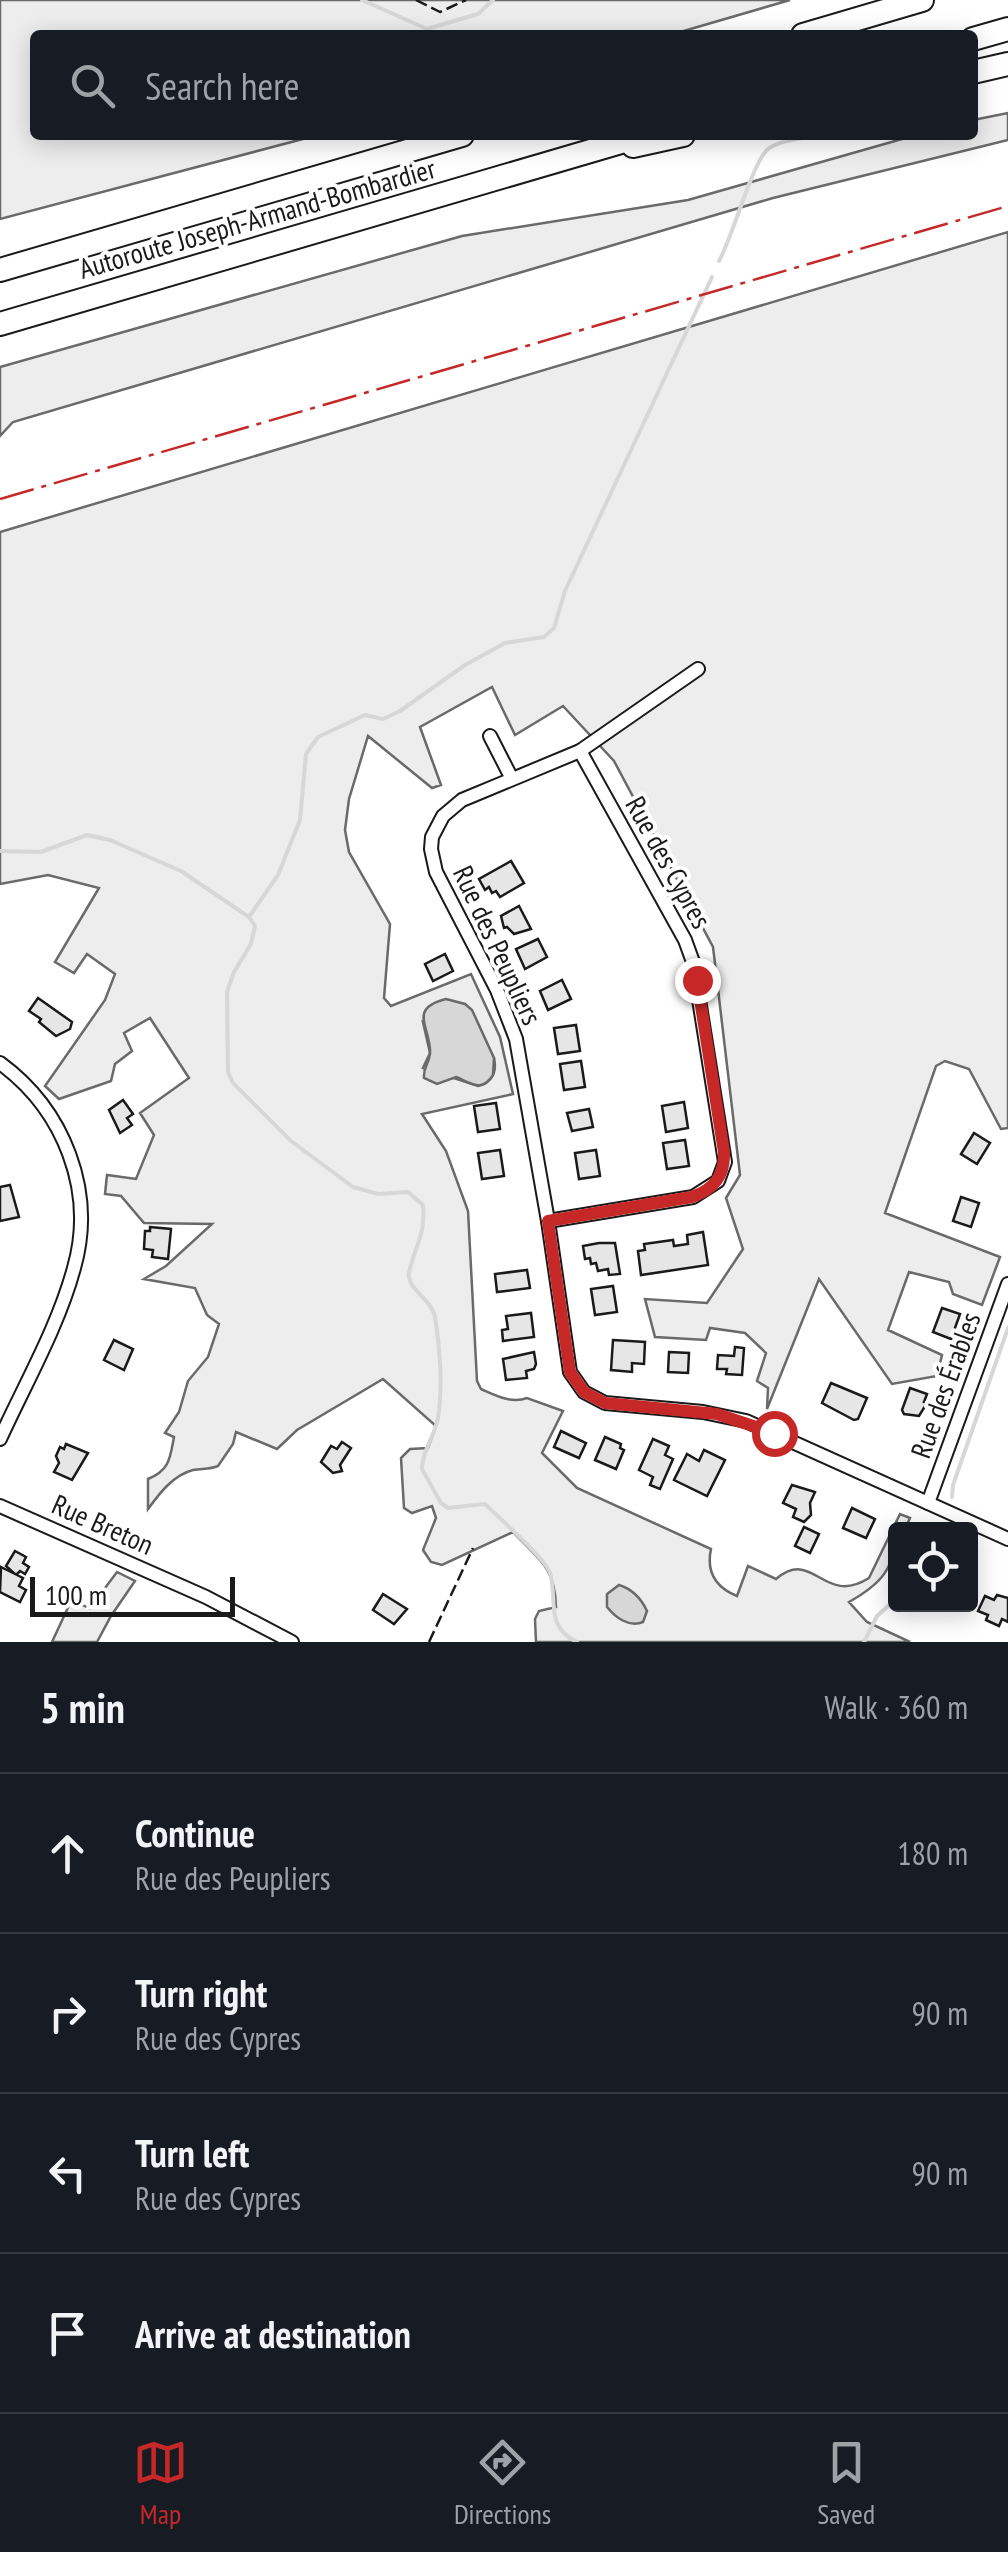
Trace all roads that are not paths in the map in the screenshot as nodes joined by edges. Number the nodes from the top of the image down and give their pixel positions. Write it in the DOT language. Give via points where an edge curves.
graph roads {
  1 [pos="890,0"];
  2 [pos="922,0"];
  3 [pos="1008,29"];
  4 [pos="815,30"];
  5 [pos="819,30"];
  6 [pos="978,38"];
  7 [pos="1008,64"];
  8 [pos="978,71"];
  9 [pos="445,140"];
  10 [pos="628,140"];
  11 [pos="660,140"];
  12 [pos="546,164"];
  13 [pos="113,236"];
  14 [pos="0,258"];
  15 [pos="0,270"];
  16 [pos="0,324"];
  17 [pos="698,668"];
  18 [pos="490,736"];
  19 [pos="580,751"];
  20 [pos="511,777"];
  21 [pos="0,1063"];
  22 [pos="548,1221"];
  23 [pos="1008,1284"];
  24 [pos="0,1439"];
  25 [pos="928,1503"];
  26 [pos="0,1506"];
  27 [pos="1008,1538"];
  28 [pos="292,1642"];
  1 -- 4 [label="highway"];
  2 -- 5 [label="highway"];
  3 -- 6 [label="highway"];
  7 -- 8 [label="highway"];
  9 -- 13 [label="highway, Autoroute Joseph-Armand-Bombardier"];
  10 -- 12 [label="highway, Autoroute Joseph-Armand-Bombardier"];
  11 -- 12 [label="highway"];
  12 -- 16 [label="highway, Autoroute Joseph-Armand-Bombardier"];
  13 -- 14 [label="highway"];
  13 -- 15 [label="highway"];
  17 -- 19 [label="street"];
  18 -- 20 [label="street"];
  19 -- 20 [label="street"];
  19 -- 22 [label="street, Rue des Cypres" via="693,962 725,1162 718,1181 692,1197"];
  20 -- 22 [label="street, Rue des Peupliers" via="451,808 436,826 431,849 516,1040"];
  21 -- 24 [label="street" via="39,1100 63,1137 77,1179 81,1223 68,1288"];
  22 -- 25 [label="street, Rue des Peupliers" via="566,1360 584,1392 605,1403 746,1422"];
  23 -- 25 [label="street, Rue des Érables"];
  25 -- 27 [label="street, Rue des Peupliers"];
  26 -- 28 [label="street, Rue Breton"];
}
